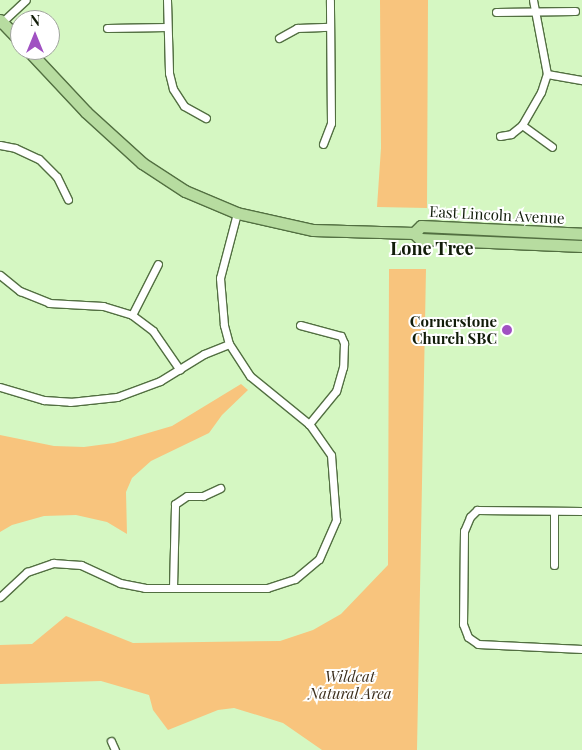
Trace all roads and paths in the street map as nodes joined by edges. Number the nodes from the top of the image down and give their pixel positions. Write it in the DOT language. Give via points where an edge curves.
graph roads {
  1 [pos="26,0"];
  2 [pos="167,0"];
  3 [pos="330,0"];
  4 [pos="533,0"];
  5 [pos="575,11"];
  6 [pos="496,12"];
  7 [pos="534,12"];
  8 [pos="1,22"];
  9 [pos="167,27"];
  10 [pos="330,27"];
  11 [pos="107,28"];
  12 [pos="10,31"];
  13 [pos="279,38"];
  14 [pos="37,60"];
  15 [pos="547,74"];
  16 [pos="582,80"];
  17 [pos="206,118"];
  18 [pos="522,125"];
  19 [pos="500,136"];
  20 [pos="323,144"];
  21 [pos="0,146"];
  22 [pos="552,147"];
  23 [pos="68,200"];
  24 [pos="237,213"];
  25 [pos="414,233"];
  26 [pos="582,234"];
  27 [pos="582,246"];
  28 [pos="158,264"];
  29 [pos="0,275"];
  30 [pos="132,315"];
  31 [pos="300,325"];
  32 [pos="229,344"];
  33 [pos="180,370"];
  34 [pos="0,387"];
  35 [pos="309,424"];
  36 [pos="220,488"];
  37 [pos="554,511"];
  38 [pos="582,511"];
  39 [pos="554,565"];
  40 [pos="173,588"];
  41 [pos="0,597"];
  42 [pos="582,649"];
  43 [pos="111,741"];
  44 [pos="114,750"];
  1 -- 8 [label="street"];
  2 -- 9 [label="street"];
  3 -- 10 [label="street"];
  4 -- 7 [label="street"];
  5 -- 7 [label="street"];
  6 -- 7 [label="street"];
  7 -- 15 [label="street"];
  8 -- 12 [label="main road"];
  9 -- 11 [label="street"];
  9 -- 17 [label="street" via="168,73 173,89 184,106"];
  10 -- 13 [label="street" via="297,28"];
  10 -- 20 [label="street" via="331,123"];
  14 -- 24 [label="main road, East Lincoln Avenue" via="93,119 142,163 185,191"];
  15 -- 16 [label="street"];
  15 -- 18 [label="street" via="541,92"];
  18 -- 19 [label="street" via="511,134"];
  18 -- 22 [label="street"];
  21 -- 23 [label="street" via="15,148 39,159 57,177"];
  24 -- 25 [label="main road, East Lincoln Avenue" via="313,230"];
  24 -- 32 [label="street" via="220,278 221,308"];
  25 -- 26 [label="main road, East Lincoln Avenue" via="421,226"];
  25 -- 27 [label="main road, East Lincoln Avenue" via="420,239"];
  28 -- 30 [label="street"];
  29 -- 30 [label="street" via="20,291 49,303 103,306"];
  30 -- 33 [label="street" via="153,331"];
  31 -- 35 [label="street" via="341,336 344,344 343,367 336,391"];
  32 -- 33 [label="street" via="204,354"];
  32 -- 35 [label="street" via="250,376"];
  33 -- 34 [label="street" via="140,390 94,400 44,400"];
  35 -- 40 [label="street" via="326,444 335,469 336,520 319,559 295,579 267,588"];
  36 -- 40 [label="street" via="203,496 187,496 175,504"];
  37 -- 38 [label="street"];
  37 -- 39 [label="street"];
  37 -- 42 [label="street" via="477,510 470,517 464,530 463,624 468,637 478,644 494,648"];
  40 -- 41 [label="street" via="132,587 81,564 52,563 27,572"];
  43 -- 44 [label="street"];
}
